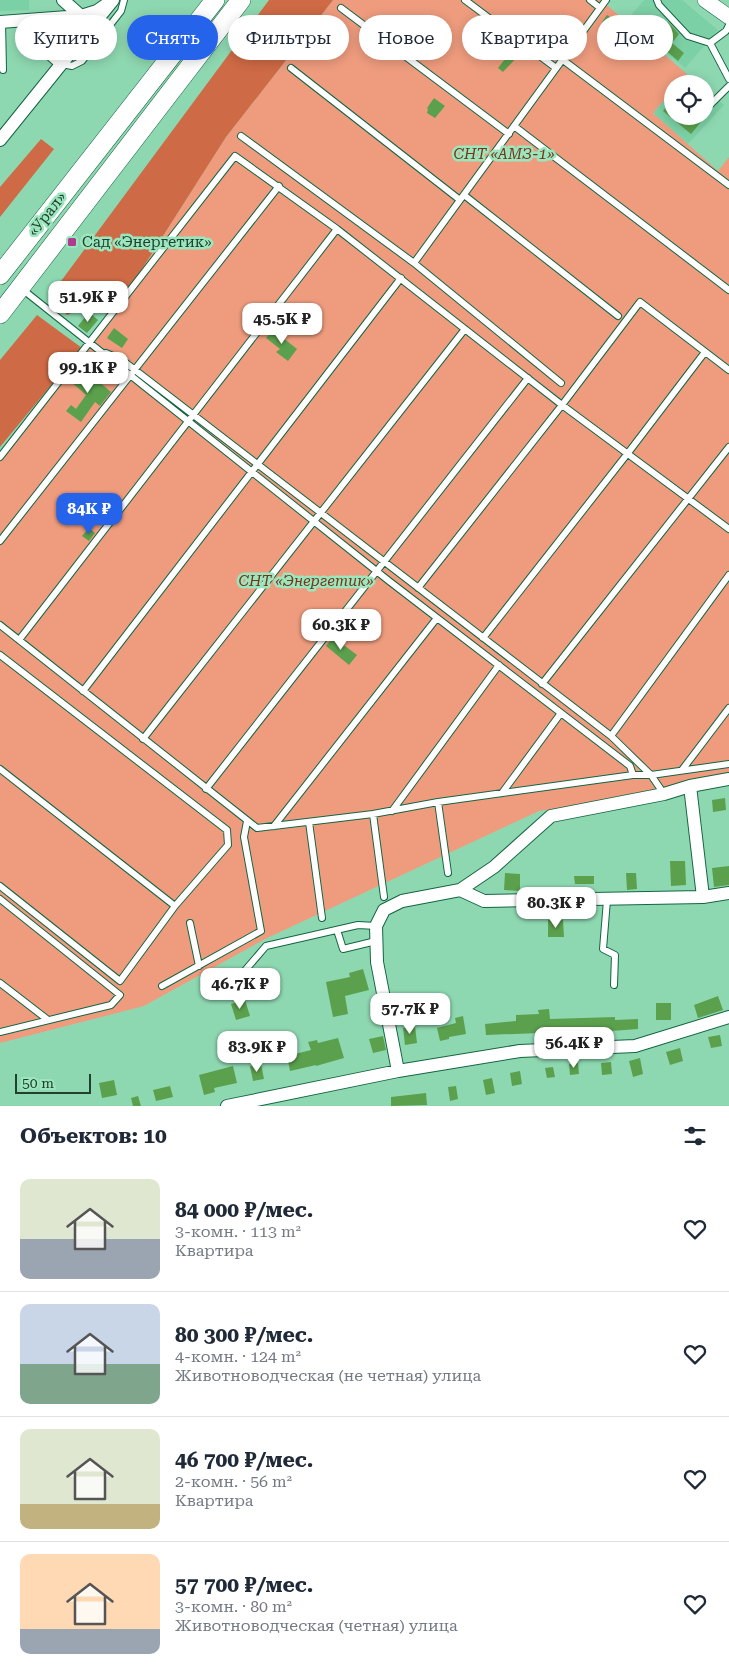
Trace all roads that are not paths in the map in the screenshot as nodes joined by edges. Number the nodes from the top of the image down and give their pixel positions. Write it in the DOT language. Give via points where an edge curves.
graph roads {
  1 [pos="63,0"];
  2 [pos="113,0"];
  3 [pos="124,0"];
  4 [pos="216,0"];
  5 [pos="241,0"];
  6 [pos="465,0"];
  7 [pos="590,0"];
  8 [pos="606,0"];
  9 [pos="658,0"];
  10 [pos="705,0"];
  11 [pos="341,8"];
  12 [pos="600,8"];
  13 [pos="80,15"];
  14 [pos="84,15"];
  15 [pos="729,18"];
  16 [pos="15,21"];
  17 [pos="1,22"];
  18 [pos="729,25"];
  19 [pos="587,26"];
  20 [pos="710,43"];
  21 [pos="58,60"];
  22 [pos="563,60"];
  23 [pos="61,63"];
  24 [pos="291,68"];
  25 [pos="556,68"];
  26 [pos="3,70"];
  27 [pos="729,79"];
  28 [pos="729,86"];
  29 [pos="714,100"];
  30 [pos="514,126"];
  31 [pos="509,134"];
  32 [pos="241,136"];
  33 [pos="0,140"];
  34 [pos="729,185"];
  35 [pos="279,186"];
  36 [pos="462,198"];
  37 [pos="337,229"];
  38 [pos="414,263"];
  39 [pos="0,275"];
  40 [pos="401,278"];
  41 [pos="21,288"];
  42 [pos="729,290"];
  43 [pos="0,314"];
  44 [pos="618,316"];
  45 [pos="465,329"];
  46 [pos="89,342"];
  47 [pos="705,352"];
  48 [pos="729,370"];
  49 [pos="132,373"];
  50 [pos="528,378"];
  51 [pos="561,384"];
  52 [pos="562,405"];
  53 [pos="193,415"];
  54 [pos="188,421"];
  55 [pos="729,447"];
  56 [pos="628,454"];
  57 [pos="0,457"];
  58 [pos="258,465"];
  59 [pos="252,472"];
  60 [pos="689,498"];
  61 [pos="321,514"];
  62 [pos="314,522"];
  63 [pos="729,530"];
  64 [pos="0,540"];
  65 [pos="384,562"];
  66 [pos="377,571"];
  67 [pos="729,575"];
  68 [pos="418,588"];
  69 [pos="437,618"];
  70 [pos="0,625"];
  71 [pos="482,638"];
  72 [pos="19,640"];
  73 [pos="0,655"];
  74 [pos="499,665"];
  75 [pos="542,684"];
  76 [pos="83,691"];
  77 [pos="729,708"];
  78 [pos="561,713"];
  79 [pos="611,736"];
  80 [pos="143,738"];
  81 [pos="729,764"];
  82 [pos="0,769"];
  83 [pos="682,770"];
  84 [pos="633,775"];
  85 [pos="651,775"];
  86 [pos="729,780"];
  87 [pos="690,786"];
  88 [pos="206,789"];
  89 [pos="502,793"];
  90 [pos="664,794"];
  91 [pos="438,802"];
  92 [pos="392,811"];
  93 [pos="373,814"];
  94 [pos="247,821"];
  95 [pos="309,822"];
  96 [pos="274,826"];
  97 [pos="448,873"];
  98 [pos="0,886"];
  99 [pos="460,890"];
  100 [pos="729,893"];
  101 [pos="384,897"];
  102 [pos="703,897"];
  103 [pos="0,899"];
  104 [pos="606,900"];
  105 [pos="175,906"];
  106 [pos="322,918"];
  107 [pos="190,923"];
  108 [pos="376,926"];
  109 [pos="338,930"];
  110 [pos="376,941"];
  111 [pos="199,966"];
  112 [pos="236,981"];
  113 [pos="0,983"];
  114 [pos="614,985"];
  115 [pos="162,986"];
  116 [pos="729,1017"];
  117 [pos="48,1020"];
  118 [pos="0,1032"];
  119 [pos="398,1071"];
  120 [pos="227,1106"];
  1 -- 13 [label="street"];
  2 -- 14 [label="street"];
  2 -- 23 [label="street"];
  3 -- 23 [label="lane" via="121,11 82,61 72,66"];
  4 -- 39 [label="main road, «Урал»"];
  5 -- 41 [label="main road, «Урал»"];
  6 -- 25 [label="lane"];
  7 -- 12 [label="lane"];
  8 -- 12 [label="lane"];
  9 -- 20 [label="lane" via="688,36"];
  10 -- 15 [label="street"];
  11 -- 31 [label="lane"];
  12 -- 19 [label="lane"];
  16 -- 17 [label="street"];
  17 -- 26 [label="lane"];
  18 -- 20 [label="lane"];
  20 -- 27 [label="lane"];
  21 -- 23 [label="street"];
  22 -- 25 [label="lane"];
  22 -- 34 [label="lane"];
  23 -- 33 [label="street"];
  24 -- 36 [label="lane"];
  25 -- 30 [label="lane"];
  28 -- 29 [label="lane"];
  30 -- 31 [label="lane"];
  30 -- 42 [label="lane"];
  31 -- 36 [label="lane"];
  32 -- 38 [label="lane"];
  35 -- 37 [label="lane"];
  35 -- 46 [label="lane" via="235,156"];
  35 -- 49 [label="lane"];
  36 -- 38 [label="lane"];
  36 -- 44 [label="lane"];
  37 -- 40 [label="lane"];
  37 -- 53 [label="lane"];
  38 -- 51 [label="lane"];
  40 -- 45 [label="lane"];
  40 -- 58 [label="lane"];
  41 -- 43 [label="main road, «Урал»"];
  41 -- 46 [label="lane"];
  45 -- 50 [label="lane"];
  45 -- 61 [label="lane"];
  46 -- 49 [label="lane"];
  46 -- 57 [label="lane"];
  47 -- 48 [label="lane"];
  47 -- 52 [label="lane" via="640,302"];
  47 -- 56 [label="lane"];
  49 -- 53 [label="lane"];
  49 -- 54 [label="lane"];
  49 -- 64 [label="lane"];
  50 -- 52 [label="lane"];
  50 -- 65 [label="lane"];
  52 -- 56 [label="lane"];
  52 -- 68 [label="lane"];
  53 -- 54 [label="lane"];
  53 -- 58 [label="lane"];
  54 -- 59 [label="lane"];
  54 -- 72 [label="lane"];
  55 -- 60 [label="lane"];
  56 -- 60 [label="lane"];
  56 -- 71 [label="lane"];
  58 -- 59 [label="lane"];
  58 -- 61 [label="lane"];
  59 -- 62 [label="lane"];
  59 -- 76 [label="lane"];
  60 -- 63 [label="lane"];
  60 -- 75 [label="lane"];
  61 -- 62 [label="lane"];
  61 -- 65 [label="lane"];
  62 -- 66 [label="lane"];
  62 -- 80 [label="lane"];
  65 -- 66 [label="lane"];
  65 -- 68 [label="lane"];
  66 -- 69 [label="lane"];
  66 -- 88 [label="lane"];
  67 -- 79 [label="lane"];
  68 -- 71 [label="lane"];
  69 -- 74 [label="lane"];
  69 -- 96 [label="lane"];
  70 -- 72 [label="lane"];
  71 -- 75 [label="lane"];
  72 -- 76 [label="lane"];
  73 -- 105 [label="lane" via="227,830 228,845"];
  74 -- 78 [label="lane"];
  74 -- 92 [label="lane"];
  75 -- 79 [label="lane"];
  76 -- 80 [label="lane"];
  77 -- 83 [label="lane"];
  78 -- 84 [label="lane" via="630,766"];
  78 -- 89 [label="lane"];
  79 -- 85 [label="lane"];
  80 -- 88 [label="lane"];
  81 -- 83 [label="lane"];
  82 -- 105 [label="lane"];
  83 -- 85 [label="lane"];
  84 -- 85 [label="lane"];
  84 -- 89 [label="lane"];
  85 -- 90 [label="lane"];
  86 -- 87 [label="street"];
  87 -- 90 [label="street"];
  87 -- 102 [label="street"];
  88 -- 94 [label="lane"];
  89 -- 91 [label="lane"];
  90 -- 99 [label="street" via="551,816 494,867"];
  91 -- 92 [label="lane"];
  91 -- 97 [label="lane"];
  92 -- 93 [label="lane"];
  93 -- 95 [label="lane"];
  93 -- 101 [label="lane"];
  94 -- 96 [label="lane" via="257,828"];
  94 -- 111 [label="lane" via="244,837 261,931"];
  95 -- 96 [label="lane"];
  95 -- 106 [label="lane"];
  98 -- 105 [label="lane" via="120,981"];
  99 -- 104 [label="street" via="484,901"];
  99 -- 108 [label="street" via="402,901 384,910"];
  100 -- 102 [label="street"];
  102 -- 104 [label="street"];
  103 -- 117 [label="lane" via="120,995 111,1005"];
  104 -- 114 [label="lane" via="603,949 615,955"];
  107 -- 111 [label="lane"];
  108 -- 109 [label="lane" via="358,925"];
  108 -- 110 [label="street"];
  109 -- 110 [label="lane" via="343,949"];
  109 -- 112 [label="lane" via="266,946"];
  110 -- 119 [label="street" via="376,962"];
  111 -- 115 [label="lane"];
  113 -- 117 [label="lane"];
  116 -- 119 [label="street" via="635,1046 520,1051"];
  117 -- 118 [label="lane"];
  119 -- 120 [label="street"];
}
